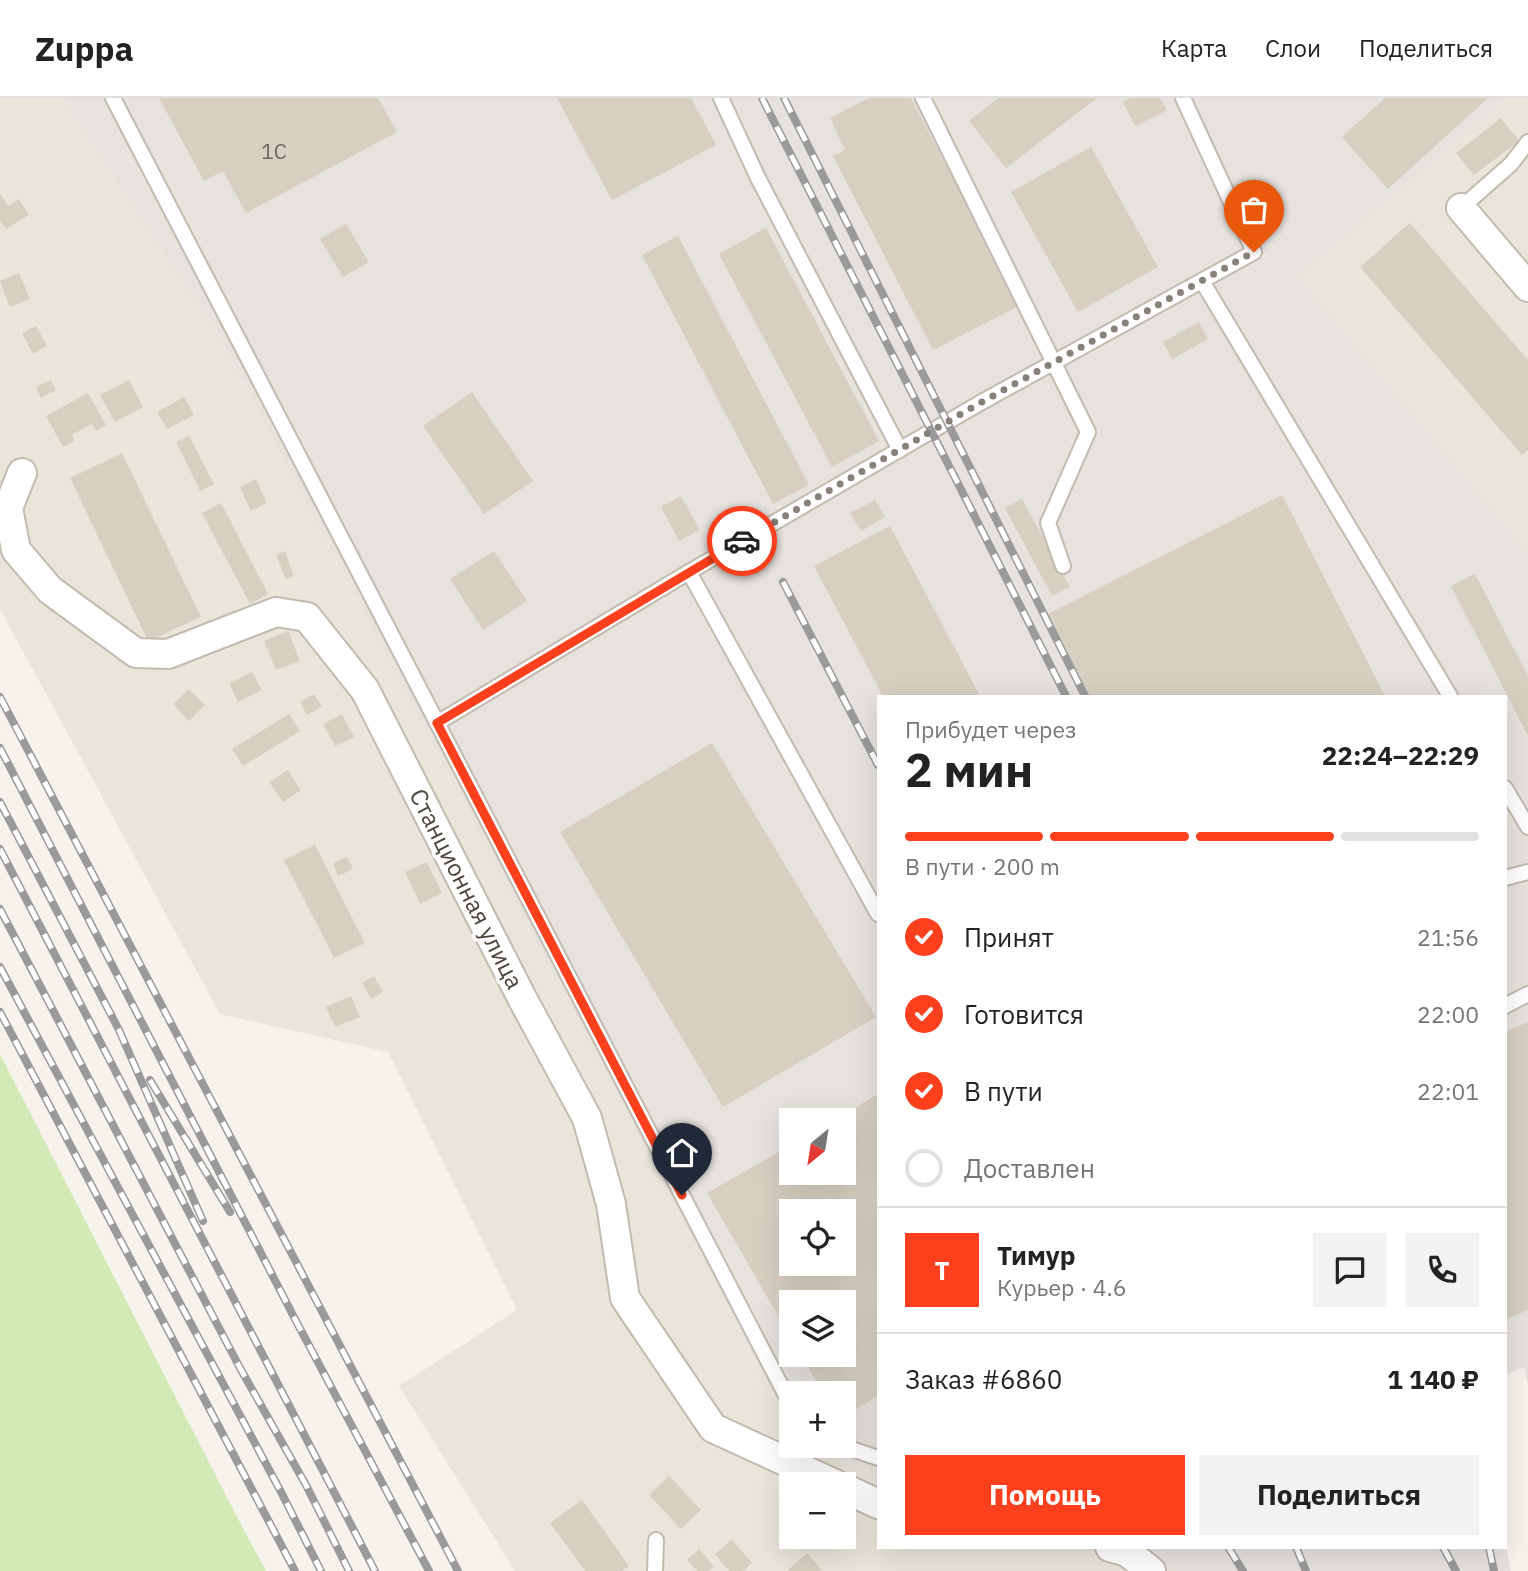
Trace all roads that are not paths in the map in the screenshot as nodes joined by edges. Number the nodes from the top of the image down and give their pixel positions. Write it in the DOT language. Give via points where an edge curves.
graph roads {
  1 [pos="113,98"];
  2 [pos="721,98"];
  3 [pos="923,98"];
  4 [pos="1183,98"];
  5 [pos="1528,142"];
  6 [pos="1461,208"];
  7 [pos="1202,281"];
  8 [pos="1528,287"];
  9 [pos="1055,362"];
  10 [pos="900,450"];
  11 [pos="22,473"];
  12 [pos="1063,565"];
  13 [pos="689,572"];
  14 [pos="1449,695"];
  15 [pos="437,723"];
  16 [pos="1507,791"];
  17 [pos="1528,827"];
  18 [pos="1528,872"];
  19 [pos="1507,877"];
  20 [pos="877,912"];
  21 [pos="1528,994"];
  22 [pos="1507,1005"];
  23 [pos="779,1382"];
  24 [pos="856,1450"];
  25 [pos="877,1458"];
  26 [pos="809,1472"];
  27 [pos="856,1494"];
  28 [pos="877,1504"];
  29 [pos="656,1539"];
  30 [pos="1116,1549"];
  31 [pos="655,1571"];
  32 [pos="1150,1571"];
  1 -- 15 [label="lane"];
  2 -- 10 [label="lane"];
  3 -- 9 [label="lane"];
  4 -- 7 [label="lane" via="1254,252"];
  5 -- 6 [label="lane" via="1511,164"];
  6 -- 8 [label="street"];
  7 -- 9 [label="lane"];
  7 -- 14 [label="lane"];
  9 -- 10 [label="lane"];
  9 -- 12 [label="lane" via="1087,432 1048,523"];
  10 -- 13 [label="lane"];
  11 -- 26 [label="street, Станционная улица" via="8,508 16,550 50,590 136,653 167,654 276,612 307,617 365,690 587,1118 611,1204 625,1298 713,1428"];
  13 -- 15 [label="lane"];
  13 -- 20 [label="lane"];
  15 -- 23 [label="lane"];
  16 -- 17 [label="lane"];
  18 -- 19 [label="lane"];
  21 -- 22 [label="lane"];
  24 -- 25 [label="lane"];
  27 -- 28 [label="street"];
  29 -- 31 [label="lane"];
  30 -- 32 [label="street"];
}
